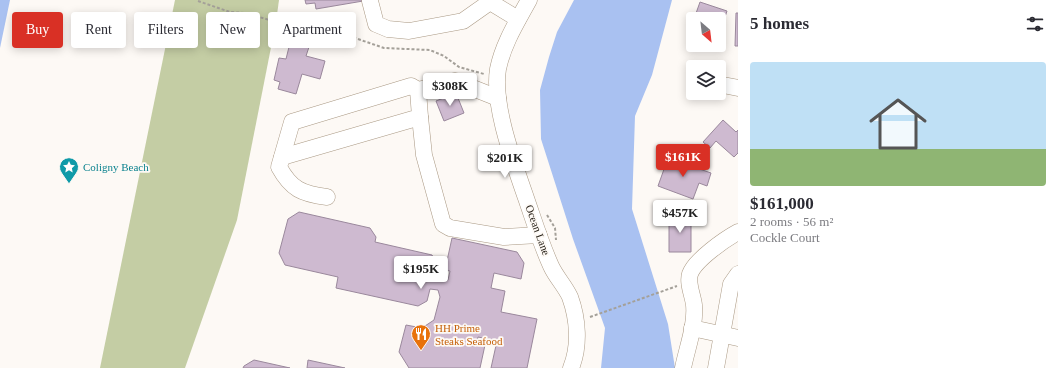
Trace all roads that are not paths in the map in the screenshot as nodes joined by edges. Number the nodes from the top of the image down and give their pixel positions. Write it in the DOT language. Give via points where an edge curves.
graph roads {
  1 [pos="529,0"];
  2 [pos="370,1"];
  3 [pos="491,1"];
  4 [pos="518,19"];
  5 [pos="418,90"];
  6 [pos="498,98"];
  7 [pos="420,117"];
  8 [pos="282,158"];
  9 [pos="327,197"];
  10 [pos="738,232"];
  11 [pos="539,234"];
  12 [pos="738,274"];
  13 [pos="692,328"];
  14 [pos="721,334"];
  15 [pos="738,338"];
  16 [pos="571,368"];
  17 [pos="683,368"];
  18 [pos="716,368"];
  1 -- 4 [label="street, Ocean Lane"];
  2 -- 3 [label="street" via="376,24 388,29 409,31 463,21"];
  3 -- 4 [label="street"];
  4 -- 6 [label="street, Ocean Lane" via="503,53 498,76"];
  5 -- 6 [label="street" via="455,81"];
  5 -- 7 [label="street"];
  5 -- 8 [label="street" via="411,86 292,122"];
  6 -- 11 [label="street, Ocean Lane" via="517,169"];
  7 -- 8 [label="street"];
  7 -- 11 [label="street" via="424,155 443,224 450,228 504,237"];
  8 -- 9 [label="street" via="279,166 286,179 298,190 310,195"];
  10 -- 13 [label="street" via="710,251 690,274 695,307"];
  11 -- 16 [label="street, Ocean Lane" via="551,267 569,296 576,322 577,344"];
  12 -- 14 [label="street" via="731,284"];
  13 -- 14 [label="street"];
  13 -- 17 [label="street"];
  14 -- 15 [label="street"];
  14 -- 18 [label="street"];
}
